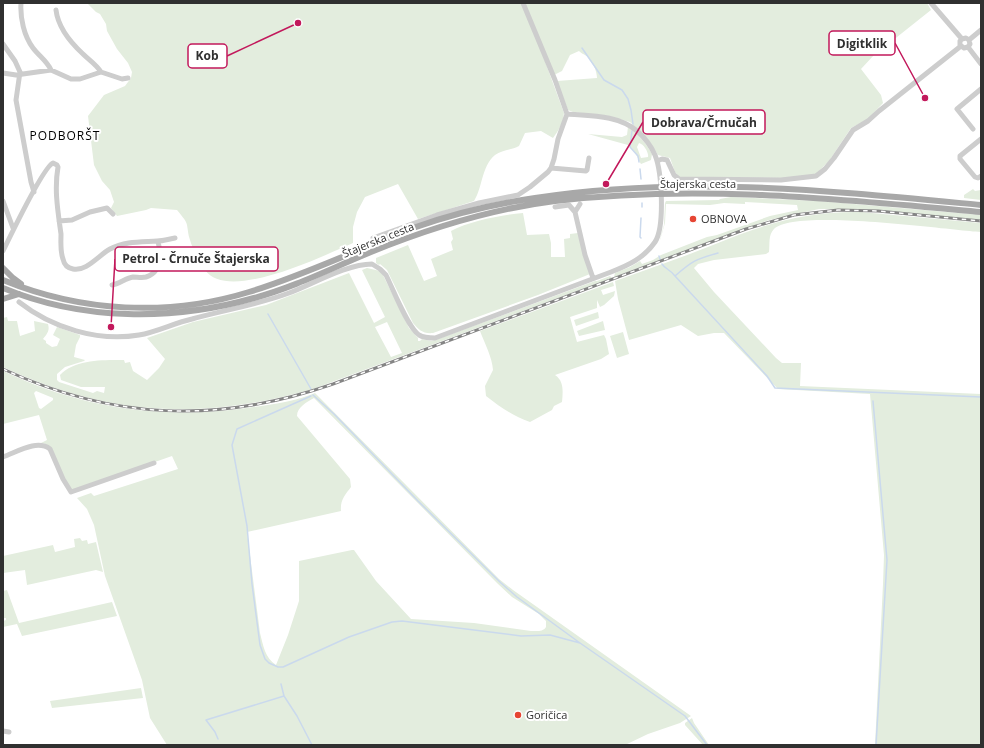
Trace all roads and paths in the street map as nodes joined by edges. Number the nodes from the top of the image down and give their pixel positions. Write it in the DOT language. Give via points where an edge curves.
graph roads {
  1 [pos="21,3"];
  2 [pos="523,3"];
  3 [pos="931,3"];
  4 [pos="56,10"];
  5 [pos="981,30"];
  6 [pos="962,39"];
  7 [pos="969,40"];
  8 [pos="3,44"];
  9 [pos="961,46"];
  10 [pos="968,47"];
  11 [pos="981,64"];
  12 [pos="51,70"];
  13 [pos="101,72"];
  14 [pos="3,73"];
  15 [pos="20,74"];
  16 [pos="128,78"];
  17 [pos="981,89"];
  18 [pos="568,114"];
  19 [pos="974,128"];
  20 [pos="981,139"];
  21 [pos="589,158"];
  22 [pos="657,161"];
  23 [pos="551,168"];
  24 [pos="981,176"];
  25 [pos="660,187"];
  26 [pos="34,192"];
  27 [pos="660,194"];
  28 [pos="3,201"];
  29 [pos="569,205"];
  30 [pos="981,205"];
  31 [pos="554,206"];
  32 [pos="575,212"];
  33 [pos="981,212"];
  34 [pos="113,214"];
  35 [pos="59,221"];
  36 [pos="13,228"];
  37 [pos="175,238"];
  38 [pos="372,238"];
  39 [pos="158,241"];
  40 [pos="3,251"];
  41 [pos="3,268"];
  42 [pos="593,278"];
  43 [pos="3,280"];
  44 [pos="112,285"];
  45 [pos="3,288"];
  46 [pos="31,290"];
  47 [pos="19,294"];
  48 [pos="3,299"];
  49 [pos="19,302"];
  50 [pos="3,457"];
  51 [pos="154,463"];
  1 -- 12 [label="street" via="22,20 29,41"];
  2 -- 18 [label="street"];
  3 -- 6 [label="street"];
  4 -- 13 [label="street" via="59,23 69,39 98,66"];
  5 -- 7 [label="street"];
  6 -- 7 [label="street"];
  6 -- 9 [label="street"];
  7 -- 10 [label="street"];
  8 -- 15 [label="street" via="15,60"];
  9 -- 10 [label="street"];
  9 -- 22 [label="street" via="868,121 853,130 834,158 816,176 781,180 678,180 667,160"];
  10 -- 11 [label="street"];
  12 -- 13 [label="street" via="71,79 80,79"];
  12 -- 15 [label="street"];
  13 -- 16 [label="street" via="122,79"];
  14 -- 15 [label="street"];
  15 -- 26 [label="street" via="16,100"];
  17 -- 19 [label="street" via="957,110"];
  18 -- 22 [label="street" via="595,116 626,123 645,139"];
  18 -- 23 [label="street" via="558,139"];
  20 -- 24 [label="street" via="960,156 975,177"];
  21 -- 23 [label="street" via="586,171"];
  22 -- 25 [label="street"];
  23 -- 38 [label="street" via="518,195 458,209"];
  25 -- 27 [label="street"];
  25 -- 30 [label="main road, Štajerska cesta" via="766,187"];
  25 -- 46 [label="main road, Štajerska cesta" via="564,194 483,208 415,228 278,282 196,304 123,308 78,302"];
  26 -- 35 [label="street" via="51,163 56,163 58,168 55,189"];
  26 -- 36 [label="street"];
  27 -- 33 [label="main road, Štajerska cesta" via="767,195"];
  27 -- 42 [label="street" via="661,219 656,240 640,258 628,266"];
  27 -- 47 [label="main road, Štajerska cesta" via="555,201 500,210 405,239 280,290 214,308 127,315 70,307"];
  28 -- 36 [label="street"];
  29 -- 31 [label="street"];
  29 -- 32 [label="street"];
  29 -- 32 [label="street" via="580,204"];
  32 -- 42 [label="street"];
  34 -- 35 [label="street" via="107,208 72,220"];
  35 -- 39 [label="street" via="63,260 73,269 80,269 110,249 121,245 136,241"];
  36 -- 40 [label="street"];
  37 -- 39 [label="street"];
  39 -- 44 [label="street" via="160,260 154,272"];
  41 -- 46 [label="main road"];
  42 -- 49 [label="street" via="435,338 419,335 412,328 386,275 372,264 355,266 258,303 139,335 112,336 76,331 47,319"];
  43 -- 46 [label="main road, Štajerska cesta"];
  45 -- 47 [label="main road, Štajerska cesta"];
  47 -- 48 [label="main road"];
  50 -- 51 [label="street" via="38,444 46,446 50,449 71,492"];
}
